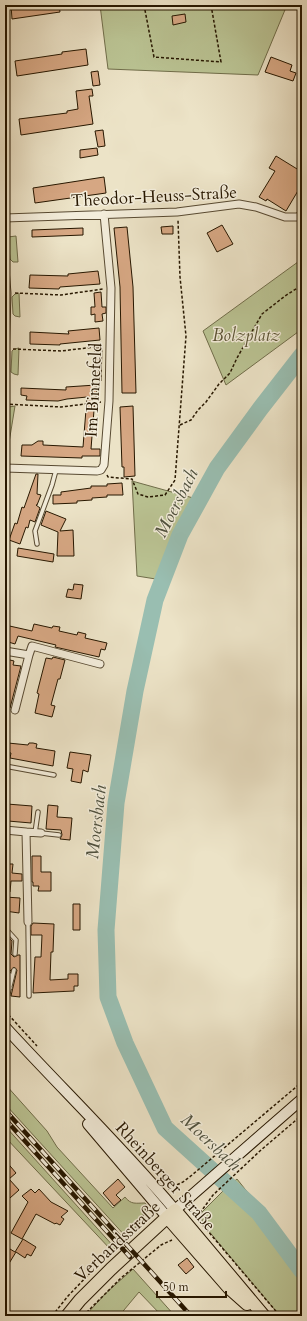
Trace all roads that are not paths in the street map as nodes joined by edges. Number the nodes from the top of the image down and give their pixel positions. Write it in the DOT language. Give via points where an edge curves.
graph roads {
  1 [pos="104,214"];
  2 [pos="302,215"];
  3 [pos="5,218"];
  4 [pos="5,269"];
  5 [pos="6,349"];
  6 [pos="5,364"];
  7 [pos="5,468"];
  8 [pos="56,470"];
  9 [pos="37,544"];
  10 [pos="5,651"];
  11 [pos="29,655"];
  12 [pos="100,664"];
  13 [pos="15,710"];
  14 [pos="5,766"];
  15 [pos="54,775"];
  16 [pos="38,812"];
  17 [pos="5,830"];
  18 [pos="26,832"];
  19 [pos="38,833"];
  20 [pos="58,835"];
  21 [pos="28,922"];
  22 [pos="5,928"];
  23 [pos="15,954"];
  24 [pos="5,969"];
  25 [pos="14,970"];
  26 [pos="12,978"];
  27 [pos="5,983"];
  28 [pos="10,988"];
  29 [pos="6,996"];
  30 [pos="29,996"];
  31 [pos="5,1005"];
  32 [pos="5,1026"];
  33 [pos="37,1062"];
  34 [pos="302,1099"];
  35 [pos="171,1214"];
  36 [pos="188,1225"];
  37 [pos="67,1316"];
  38 [pos="260,1316"];
  39 [pos="264,1316"];
  1 -- 2 [label="street, Theodor-Heuss-Straße" via="177,212 239,204 285,217"];
  1 -- 3 [label="street, Theodor-Heuss-Straße"];
  1 -- 8 [label="street, Im Binnefeld" via="111,288 109,401 104,465 97,471"];
  4 -- 5 [label="street"];
  5 -- 6 [label="street"];
  7 -- 8 [label="street"];
  8 -- 9 [label="lane" via="35,531"];
  10 -- 11 [label="street"];
  11 -- 12 [label="street" via="32,646"];
  11 -- 13 [label="street"];
  14 -- 15 [label="lane"];
  16 -- 19 [label="lane"];
  17 -- 18 [label="street"];
  18 -- 19 [label="street"];
  18 -- 21 [label="street"];
  19 -- 20 [label="lane"];
  21 -- 30 [label="lane"];
  22 -- 23 [label="lane" via="16,940"];
  24 -- 26 [label="lane"];
  25 -- 26 [label="lane"];
  26 -- 28 [label="lane"];
  27 -- 28 [label="lane"];
  28 -- 29 [label="lane"];
  29 -- 31 [label="lane"];
  32 -- 33 [label="main road, Rheinberger Straße"];
  33 -- 35 [label="main road, Rheinberger Straße" via="153,1202"];
  33 -- 35 [label="main road, Rheinberger Straße" via="162,1194"];
  34 -- 35 [label="main road, Verbandsstraße"];
  35 -- 36 [label="main road, Rheinberger Straße"];
  35 -- 37 [label="main road, Verbandsstraße" via="80,1300"];
  36 -- 38 [label="main road, Rheinberger Straße" via="229,1288"];
  36 -- 39 [label="main road, Rheinberger Straße"];
}
